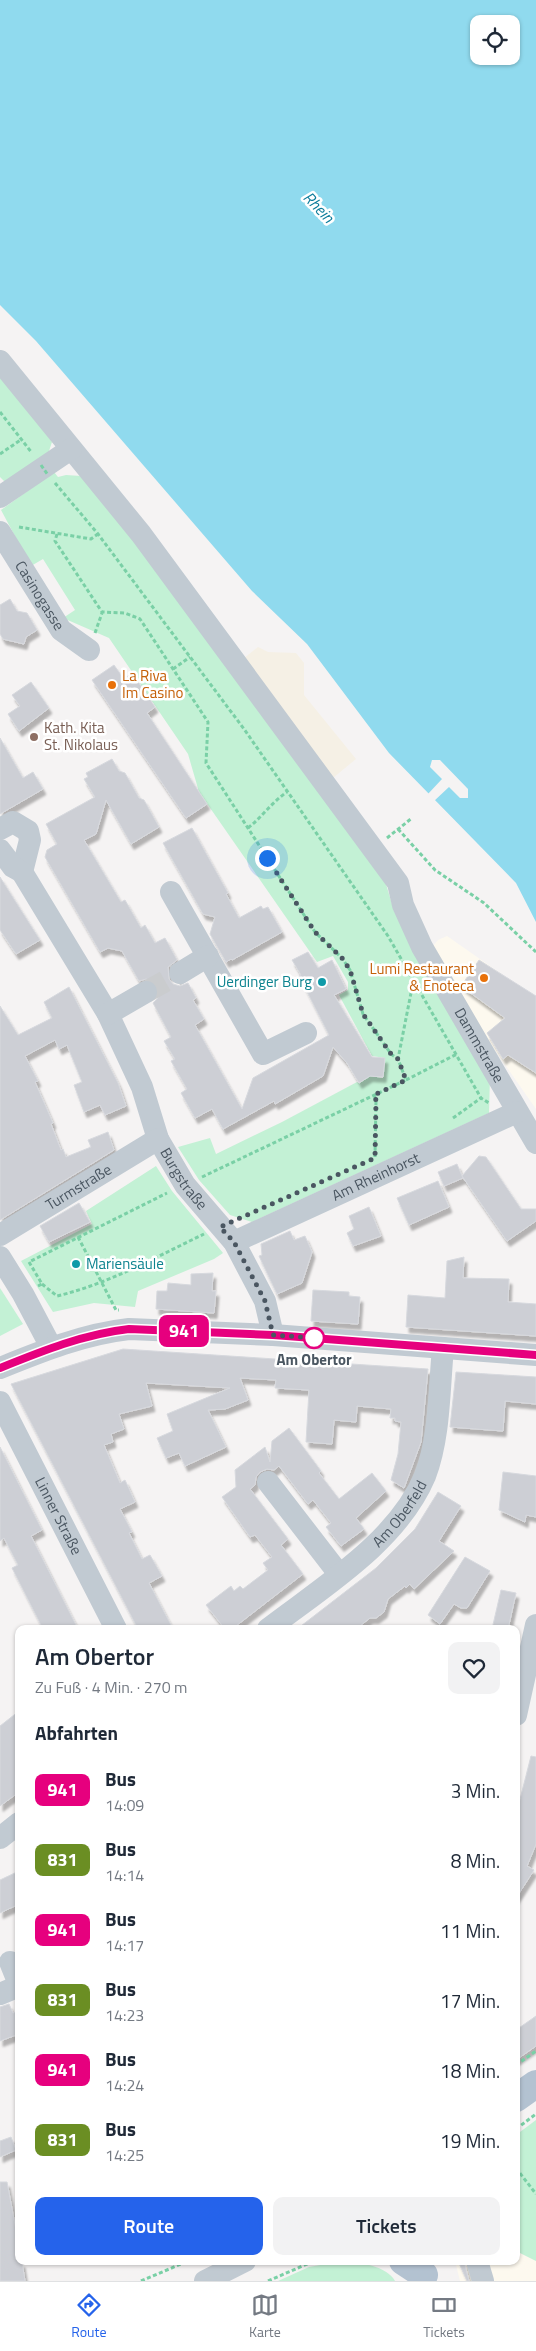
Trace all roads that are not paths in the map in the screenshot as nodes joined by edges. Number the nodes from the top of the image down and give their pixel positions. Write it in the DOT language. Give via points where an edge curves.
graph roads {
  1 [pos="0,361"];
  2 [pos="71,449"];
  3 [pos="0,497"];
  4 [pos="5,528"];
  5 [pos="89,650"];
  6 [pos="0,828"];
  7 [pos="0,850"];
  8 [pos="22,872"];
  9 [pos="171,892"];
  10 [pos="208,956"];
  11 [pos="180,973"];
  12 [pos="146,992"];
  13 [pos="108,1014"];
  14 [pos="306,1033"];
  15 [pos="517,1112"];
  16 [pos="158,1138"];
  17 [pos="536,1143"];
  18 [pos="227,1234"];
  19 [pos="0,1235"];
  20 [pos="0,1257"];
  21 [pos="273,1335"];
  22 [pos="51,1347"];
  23 [pos="443,1348"];
  24 [pos="536,1355"];
  25 [pos="0,1368"];
  26 [pos="0,1402"];
  27 [pos="268,1482"];
  28 [pos="339,1574"];
  29 [pos="114,1625"];
  30 [pos="273,1625"];
  31 [pos="536,1625"];
  32 [pos="520,1697"];
  33 [pos="15,1826"];
  34 [pos="0,1838"];
  35 [pos="10,1962"];
  36 [pos="15,1975"];
  37 [pos="15,1987"];
  38 [pos="0,1994"];
  39 [pos="536,2084"];
  40 [pos="520,2095"];
  41 [pos="237,2265"];
  42 [pos="478,2265"];
  43 [pos="205,2281"];
  44 [pos="483,2281"];
  1 -- 2 [label="street, Dammstraße"];
  2 -- 3 [label="street"];
  2 -- 15 [label="street, Dammstraße" via="141,534 398,883 403,905 422,947"];
  4 -- 5 [label="street, Casinogasse" via="61,630"];
  6 -- 8 [label="street" via="13,822 28,831 30,840"];
  7 -- 8 [label="street, Burgstraße" via="13,867"];
  8 -- 13 [label="street, Burgstraße"];
  9 -- 10 [label="street"];
  10 -- 11 [label="street"];
  10 -- 14 [label="street" via="263,1054"];
  12 -- 13 [label="street"];
  13 -- 16 [label="street, Burgstraße" via="142,1087"];
  15 -- 17 [label="street, Dammstraße"];
  15 -- 18 [label="street, Am Rheinhorst"];
  16 -- 18 [label="street, Burgstraße" via="185,1185"];
  16 -- 19 [label="street, Turmstraße"];
  18 -- 21 [label="street, Burgstraße" via="265,1301"];
  20 -- 22 [label="street" via="33,1289"];
  21 -- 22 [label="street" via="120,1330"];
  21 -- 23 [label="street"];
  22 -- 25 [label="street"];
  23 -- 24 [label="street"];
  23 -- 28 [label="street, Am Oberfeld" via="434,1439 425,1474 409,1507 380,1542"];
  26 -- 29 [label="street, Linner Straße"];
  27 -- 28 [label="street"];
  28 -- 30 [label="street, Am Oberfeld"];
  31 -- 32 [label="street"];
  33 -- 34 [label="street"];
  35 -- 36 [label="street"];
  37 -- 38 [label="street"];
  39 -- 40 [label="main road"];
  41 -- 43 [label="street"];
  42 -- 44 [label="street"];
}
